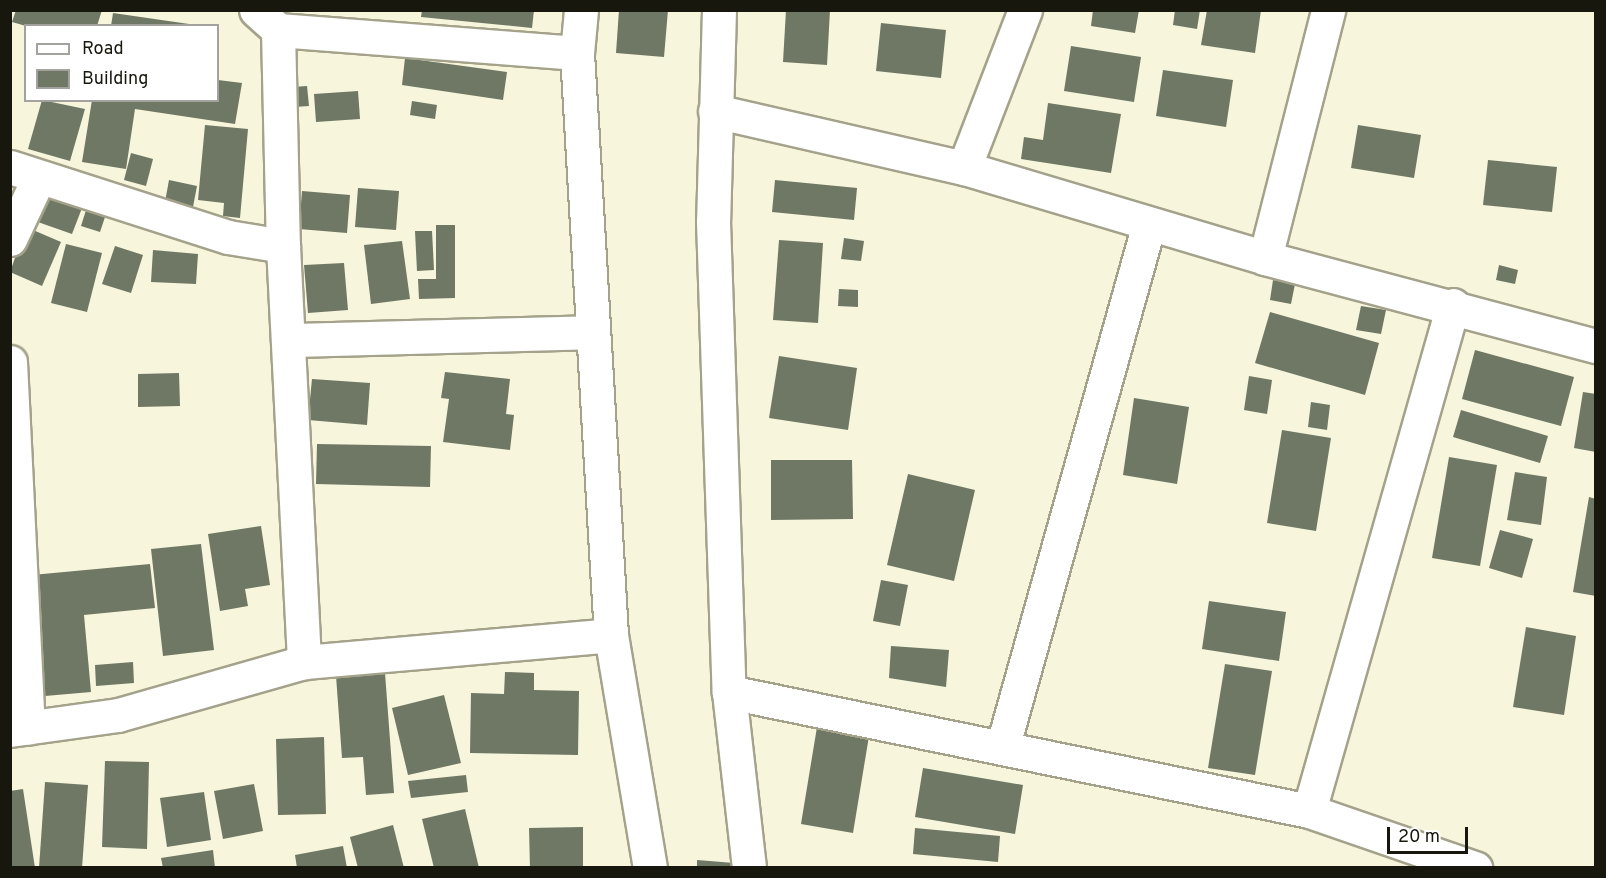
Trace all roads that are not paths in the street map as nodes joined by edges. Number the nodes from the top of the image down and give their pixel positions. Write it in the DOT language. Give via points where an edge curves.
graph roads {
  1 [pos="581,10"];
  2 [pos="719,10"];
  3 [pos="1025,10"];
  4 [pos="1328,10"];
  5 [pos="267,20"];
  6 [pos="577,53"];
  7 [pos="715,111"];
  8 [pos="964,168"];
  9 [pos="25,172"];
  10 [pos="1149,224"];
  11 [pos="10,239"];
  12 [pos="283,246"];
  13 [pos="1265,258"];
  14 [pos="1453,305"];
  15 [pos="592,332"];
  16 [pos="291,340"];
  17 [pos="1596,346"];
  18 [pos="10,362"];
  19 [pos="611,634"];
  20 [pos="304,662"];
  21 [pos="729,692"];
  22 [pos="20,729"];
  23 [pos="1003,745"];
  24 [pos="1309,811"];
  25 [pos="1436,863"];
  26 [pos="650,867"];
  27 [pos="749,867"];
  28 [pos="1474,867"];
  1 -- 6 [label="street"];
  2 -- 7 [label="street"];
  3 -- 8 [label="street"];
  4 -- 13 [label="street"];
  5 -- 6 [label="street"];
  5 -- 12 [label="street"];
  6 -- 15 [label="street"];
  7 -- 8 [label="street"];
  7 -- 21 [label="street" via="713,221"];
  8 -- 10 [label="street"];
  9 -- 11 [label="street"];
  9 -- 12 [label="street" via="228,237"];
  10 -- 13 [label="street"];
  10 -- 23 [label="street"];
  12 -- 16 [label="street"];
  13 -- 14 [label="street"];
  14 -- 17 [label="street"];
  14 -- 24 [label="street"];
  15 -- 16 [label="street"];
  15 -- 19 [label="street"];
  16 -- 20 [label="street"];
  18 -- 22 [label="street"];
  19 -- 20 [label="street"];
  19 -- 26 [label="street"];
  20 -- 22 [label="street" via="118,715"];
  21 -- 23 [label="street"];
  21 -- 27 [label="street"];
  23 -- 24 [label="street"];
  24 -- 25 [label="street"];
  25 -- 28 [label="street"];
}
